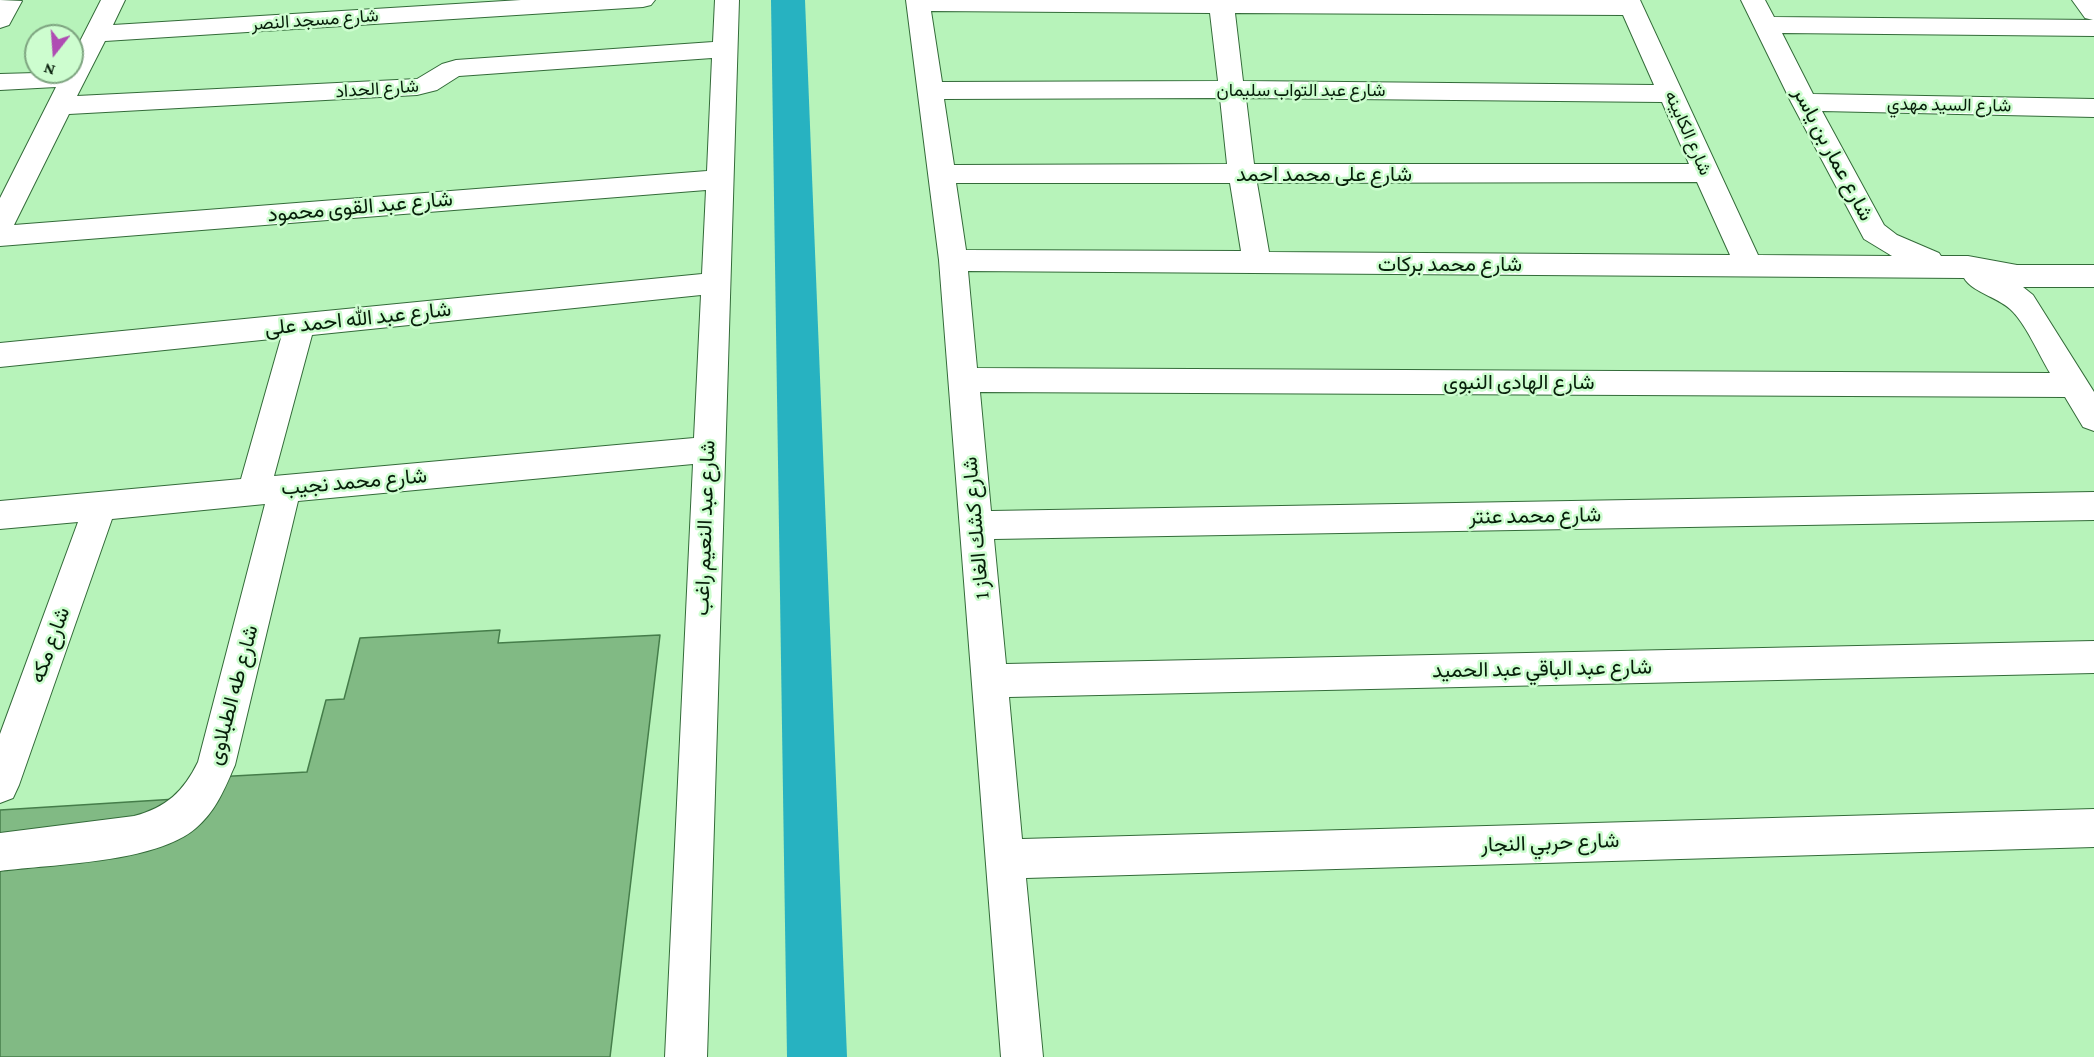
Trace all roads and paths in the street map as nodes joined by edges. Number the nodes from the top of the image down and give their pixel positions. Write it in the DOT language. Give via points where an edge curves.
graph roads {
  1 [pos="113,0"];
  2 [pos="643,0"];
  3 [pos="728,0"];
  4 [pos="1753,0"];
  5 [pos="918,1"];
  6 [pos="1221,2"];
  7 [pos="1630,4"];
  8 [pos="2091,12"];
  9 [pos="1766,25"];
  10 [pos="95,34"];
  11 [pos="725,49"];
  12 [pos="84,56"];
  13 [pos="24,81"];
  14 [pos="0,82"];
  15 [pos="70,84"];
  16 [pos="1231,89"];
  17 [pos="930,91"];
  18 [pos="1671,94"];
  19 [pos="1804,102"];
  20 [pos="59,106"];
  21 [pos="2094,108"];
  22 [pos="1707,173"];
  23 [pos="942,174"];
  24 [pos="1242,175"];
  25 [pos="720,178"];
  26 [pos="0,225"];
  27 [pos="0,236"];
  28 [pos="953,260"];
  29 [pos="1257,264"];
  30 [pos="1749,266"];
  31 [pos="1947,266"];
  32 [pos="2094,276"];
  33 [pos="715,283"];
  34 [pos="300,324"];
  35 [pos="0,355"];
  36 [pos="963,381"];
  37 [pos="2088,405"];
  38 [pos="708,450"];
  39 [pos="269,490"];
  40 [pos="100,505"];
  41 [pos="2094,506"];
  42 [pos="0,515"];
  43 [pos="976,525"];
  44 [pos="2094,657"];
  45 [pos="990,681"];
  46 [pos="0,785"];
  47 [pos="2094,828"];
  48 [pos="0,852"];
  49 [pos="1005,859"];
  50 [pos="686,1057"];
  51 [pos="1022,1057"];
  1 -- 10 [label="street"];
  2 -- 10 [label="street, شارع مسجد النصر"];
  3 -- 11 [label="street, شارع عبد النعيم راغب"];
  4 -- 9 [label="street, شارع عمار بن ياسر"];
  5 -- 6 [label="street"];
  5 -- 17 [label="street, شارع كشك الغاز 1"];
  6 -- 7 [label="street"];
  6 -- 16 [label="street"];
  7 -- 18 [label="street, شارع الكابينه"];
  8 -- 9 [label="street"];
  9 -- 19 [label="street, شارع عمار بن ياسر"];
  10 -- 12 [label="street"];
  11 -- 20 [label="street, شارع الحداد" via="456,68 433,83 417,87"];
  11 -- 25 [label="street, شارع عبد النعيم راغب"];
  13 -- 14 [label="street"];
  15 -- 20 [label="street"];
  16 -- 17 [label="street, شارع عبد التواب سليمان"];
  16 -- 18 [label="street, شارع عبد التواب سليمان"];
  16 -- 24 [label="street"];
  17 -- 23 [label="street, شارع كشك الغاز 1"];
  18 -- 22 [label="street, شارع الكابينه"];
  19 -- 21 [label="street, شارع السيد مهدي"];
  19 -- 31 [label="street, شارع عمار بن ياسر" via="1874,232 1887,242"];
  20 -- 26 [label="street"];
  22 -- 24 [label="street, شارع على محمد احمد"];
  22 -- 30 [label="street, شارع الكابينه"];
  23 -- 24 [label="street, شارع على محمد احمد"];
  23 -- 28 [label="street, شارع كشك الغاز 1"];
  24 -- 29 [label="street"];
  25 -- 27 [label="street, شارع عبد القوى محمود"];
  25 -- 33 [label="street, شارع عبد النعيم راغب"];
  28 -- 29 [label="street, شارع محمد بركات"];
  28 -- 36 [label="street, شارع كشك الغاز 1"];
  29 -- 30 [label="street, شارع محمد بركات"];
  30 -- 31 [label="street, شارع محمد بركات"];
  31 -- 32 [label="street" via="2017,276"];
  31 -- 37 [label="street, شارع عمار بن ياسر" via="2007,290 2022,303"];
  33 -- 34 [label="street, شارع عبد الله احمد على"];
  33 -- 38 [label="street, شارع عبد النعيم راغب"];
  34 -- 35 [label="street, شارع عبد الله احمد على"];
  34 -- 39 [label="street, شارع طه الطبلاوى"];
  36 -- 37 [label="street, شارع الهادى النبوى"];
  36 -- 43 [label="street, شارع كشك الغاز 1"];
  38 -- 39 [label="street, شارع محمد نجيب"];
  38 -- 50 [label="street, شارع عبد النعيم راغب"];
  39 -- 40 [label="street, شارع محمد نجيب"];
  39 -- 48 [label="street, شارع طه الطبلاوى" via="216,765 208,786 193,806 149,834"];
  40 -- 42 [label="street, شارع محمد نجيب"];
  40 -- 46 [label="street, شارع مكه"];
  41 -- 43 [label="street, شارع محمد عنتر"];
  43 -- 45 [label="street, شارع كشك الغاز 1"];
  44 -- 45 [label="street, شارع عبد الباقي عبد الحميد"];
  45 -- 49 [label="street, شارع كشك الغاز 1"];
  47 -- 49 [label="street, شارع حربي النجار"];
  49 -- 51 [label="street, شارع كشك الغاز 1"];
}
